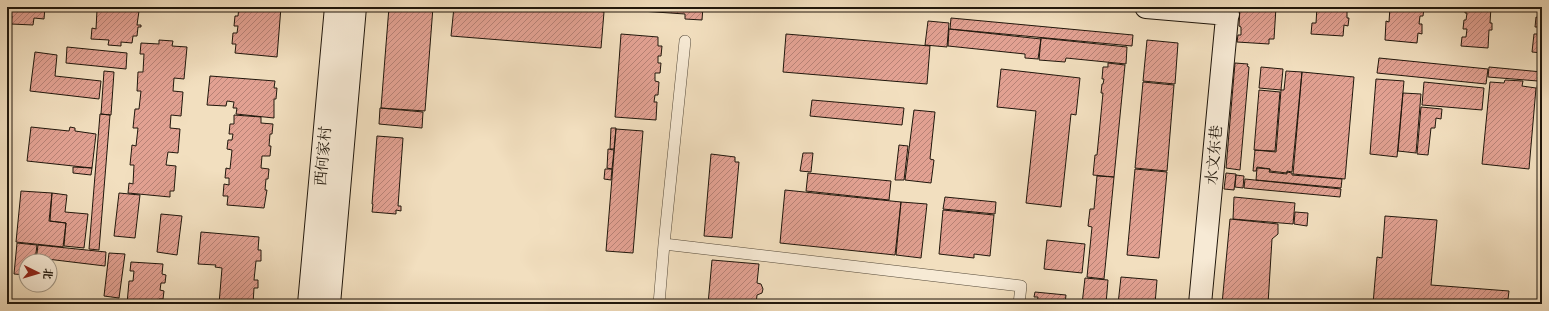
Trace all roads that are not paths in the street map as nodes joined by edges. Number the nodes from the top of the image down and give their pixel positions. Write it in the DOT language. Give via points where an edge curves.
graph roads {
  1 [pos="336,7"];
  2 [pos="355,7"];
  3 [pos="1146,7"];
  4 [pos="1228,10"];
  5 [pos="684,41"];
  6 [pos="664,244"];
  7 [pos="309,304"];
  8 [pos="329,304"];
  9 [pos="659,304"];
  10 [pos="1019,304"];
  11 [pos="1200,304"];
  1 -- 7 [label="street, 西何家村"];
  2 -- 8 [label="street, 西何家村"];
  3 -- 4 [label="street"];
  4 -- 11 [label="street, 水文东巷"];
  5 -- 6 [label="lane"];
  6 -- 9 [label="lane"];
  6 -- 10 [label="lane" via="1021,286"];
}
